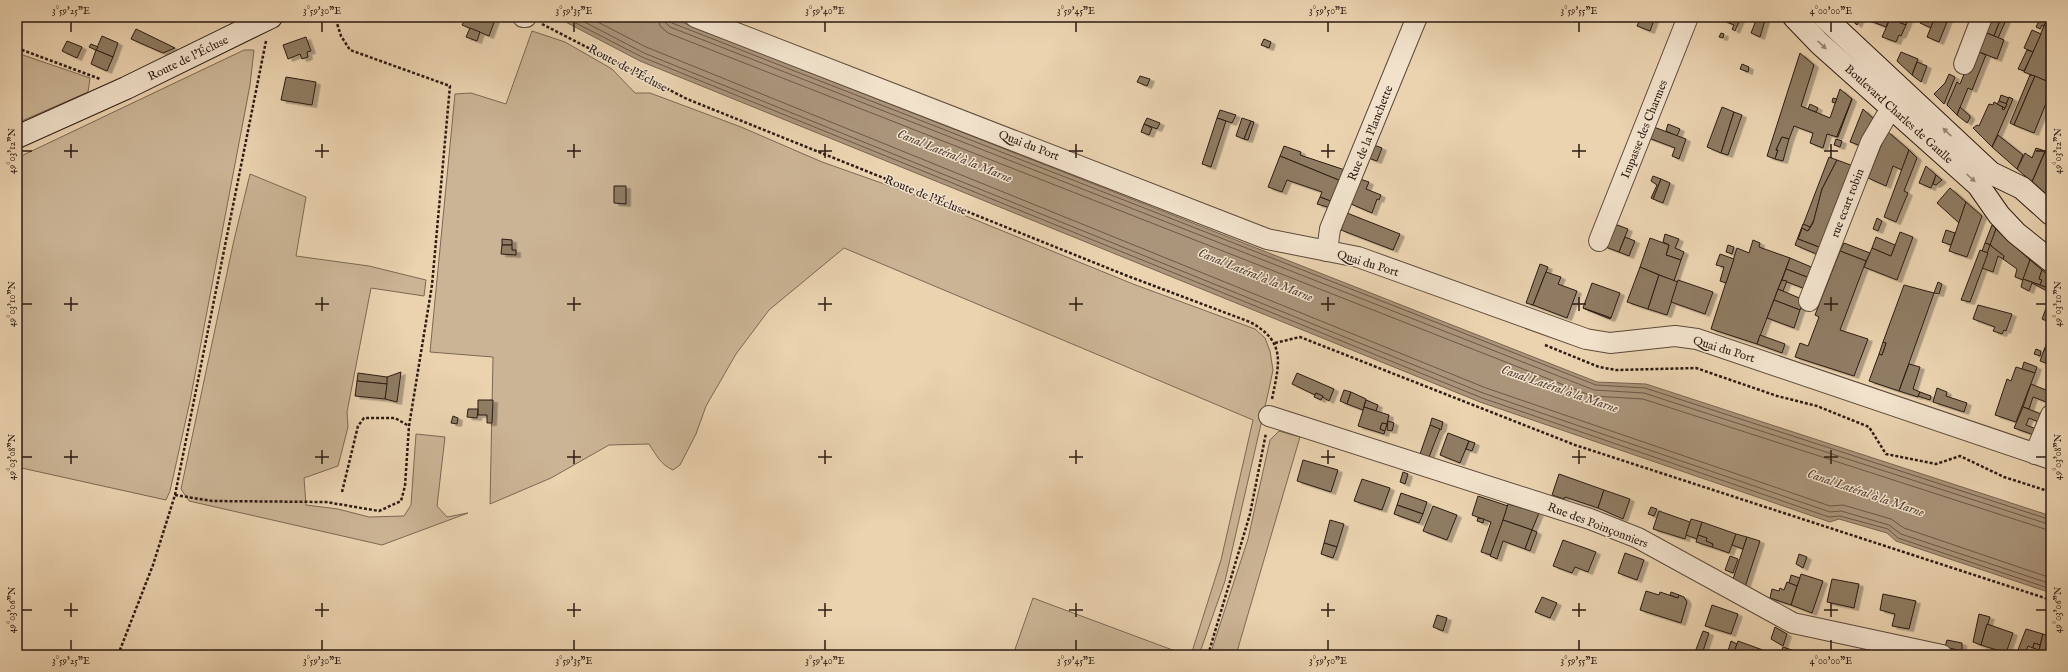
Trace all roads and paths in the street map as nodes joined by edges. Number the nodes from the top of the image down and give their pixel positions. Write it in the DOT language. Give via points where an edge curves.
graph roads {
  1 [pos="271,17"];
  2 [pos="335,17"];
  3 [pos="523,17"];
  4 [pos="526,17"];
  5 [pos="695,17"];
  6 [pos="1417,17"];
  7 [pos="1688,17"];
  8 [pos="1794,17"];
  9 [pos="1824,17"];
  10 [pos="1982,17"];
  11 [pos="545,27"];
  12 [pos="17,48"];
  13 [pos="1964,64"];
  14 [pos="126,88"];
  15 [pos="1891,108"];
  16 [pos="17,137"];
  17 [pos="2022,188"];
  18 [pos="2051,214"];
  19 [pos="1999,215"];
  20 [pos="1599,241"];
  21 [pos="1327,251"];
  22 [pos="2051,261"];
  23 [pos="1809,301"];
  24 [pos="1275,343"];
  25 [pos="1542,344"];
  26 [pos="2051,414"];
  27 [pos="1269,416"];
  28 [pos="409,426"];
  29 [pos="2043,457"];
  30 [pos="342,492"];
  31 [pos="2051,492"];
  32 [pos="175,495"];
  33 [pos="2051,600"];
  34 [pos="118,655"];
  35 [pos="1208,655"];
  36 [pos="1942,655"];
  1 -- 14 [label="main road, Route de l'Écluse"];
  1 -- 32 [label="path"];
  2 -- 28 [label="path" via="341,36 350,50 450,86 432,285"];
  3 -- 4 [label="street"];
  5 -- 21 [label="street, Quai du Port" via="1267,238"];
  6 -- 21 [label="street, Rue de la Planchette" via="1330,229"];
  7 -- 20 [label="street, Impasse des Charmes"];
  8 -- 15 [label="main road, Boulevard Charles de Gaulle, one-way"];
  17 -- 9 [label="main road, Boulevard Charles de Gaulle, one-way" via="1991,173"];
  10 -- 13 [label="street"];
  11 -- 24 [label="path, Route de l'Écluse" via="688,99 1125,275 1250,322 1264,330"];
  12 -- 14 [label="path"];
  14 -- 16 [label="main road, Route de l'Écluse"];
  15 -- 19 [label="main road, Boulevard Charles de Gaulle, one-way" via="1978,184"];
  15 -- 23 [label="street, rue ecart robin" via="1870,142"];
  17 -- 18 [label="main road, Boulevard Charles de Gaulle"];
  17 -- 19 [label="main road"];
  19 -- 22 [label="main road, Boulevard Charles de Gaulle" via="2016,233"];
  21 -- 29 [label="street, Quai du Port" via="1358,257 1586,339 1610,343 1675,336 1697,339"];
  24 -- 27 [label="path" via="1278,362"];
  24 -- 33 [label="path" via="1300,337 1574,444"];
  25 -- 31 [label="path" via="1610,369 1696,368 1777,396 1817,406 1869,427 1886,454 1936,464 1960,456 2004,477"];
  26 -- 29 [label="street"];
  27 -- 35 [label="path" via="1250,514"];
  27 -- 36 [label="street, Rue des Poinçonniers" via="1575,514 1631,536 1793,623"];
  28 -- 30 [label="path" via="395,418 364,418 358,426"];
  28 -- 32 [label="path" via="405,486 401,501 379,511 326,502 212,501"];
  32 -- 34 [label="path" via="153,566"];
}
